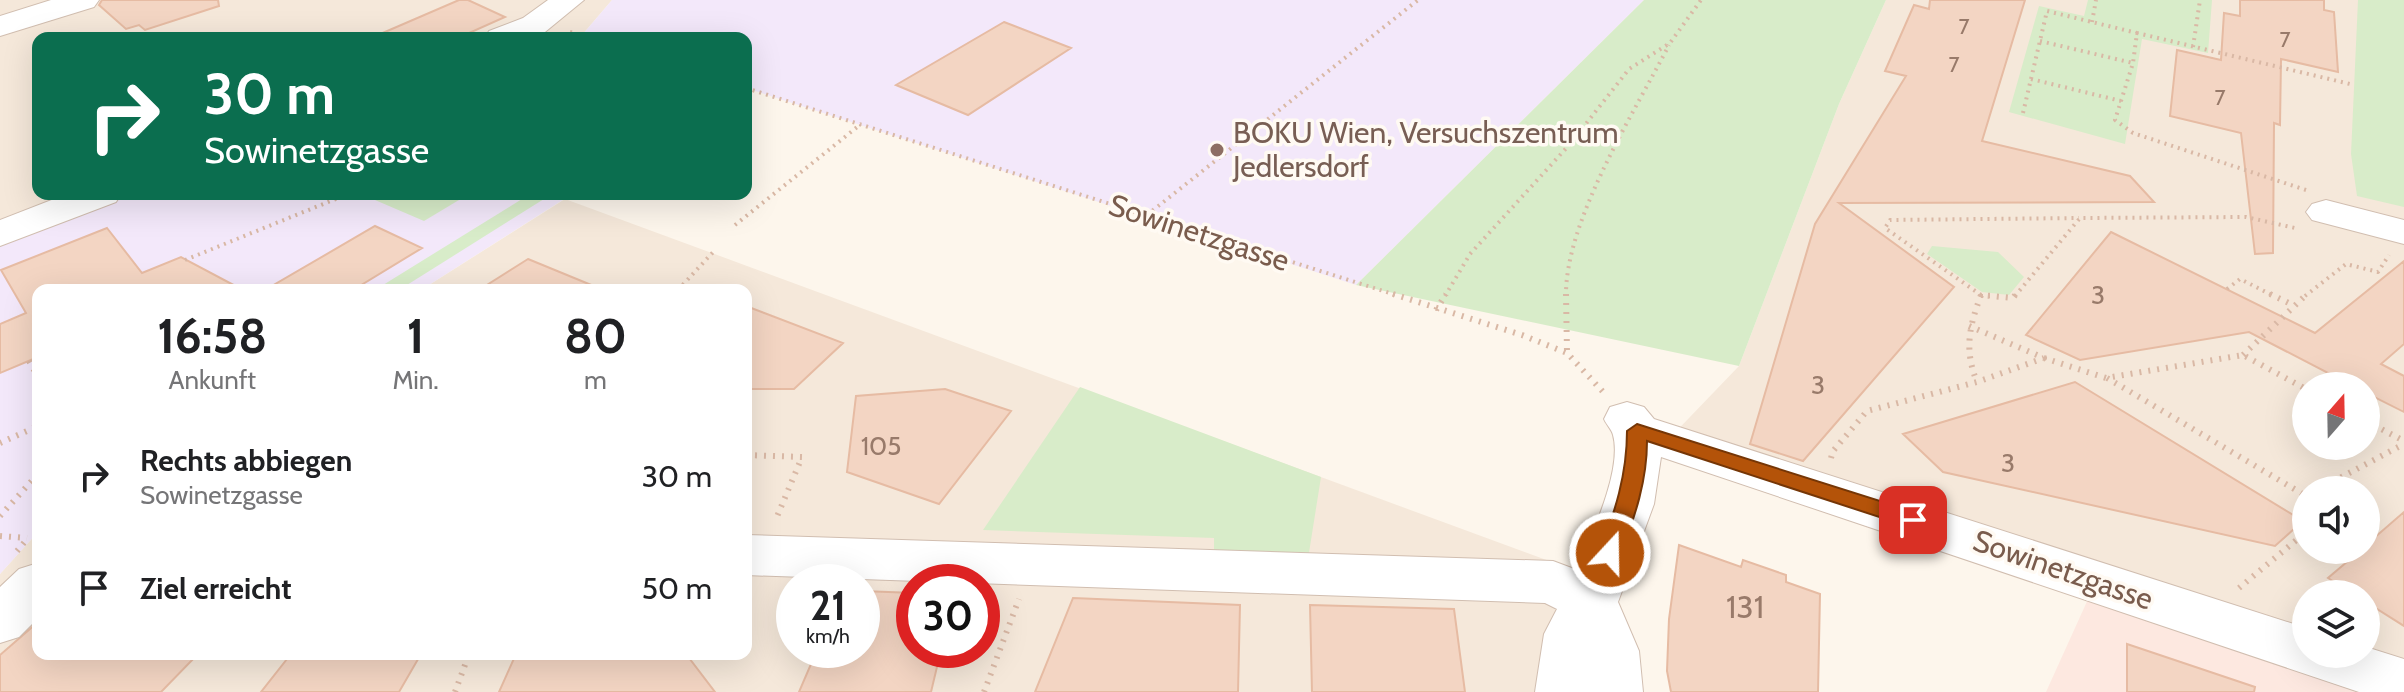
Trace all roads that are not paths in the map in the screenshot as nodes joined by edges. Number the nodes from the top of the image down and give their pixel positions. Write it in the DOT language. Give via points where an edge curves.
graph roads {
  1 [pos="83,0"];
  2 [pos="568,0"];
  3 [pos="0,26"];
  4 [pos="516,32"];
  5 [pos="87,200"];
  6 [pos="2316,212"];
  7 [pos="0,234"];
  8 [pos="2387,240"];
  9 [pos="754,556"];
  10 [pos="32,563"];
  11 [pos="1591,602"];
  12 [pos="0,621"];
  13 [pos="2292,646"];
  14 [pos="2358,668"];
  15 [pos="2404,683"];
  16 [pos="1563,692"];
  17 [pos="1615,692"];
  1 -- 3 [label="street"];
  2 -- 4 [label="street"];
  5 -- 7 [label="street"];
  6 -- 8 [label="street"];
  9 -- 11 [label="street" via="1553,582"];
  10 -- 12 [label="street"];
  11 -- 13 [label="street, Sowinetzgasse" via="1629,504 1637,463 1632,425"];
  11 -- 16 [label="street" via="1571,634"];
  11 -- 17 [label="street" via="1611,651"];
  14 -- 15 [label="street"];
}
